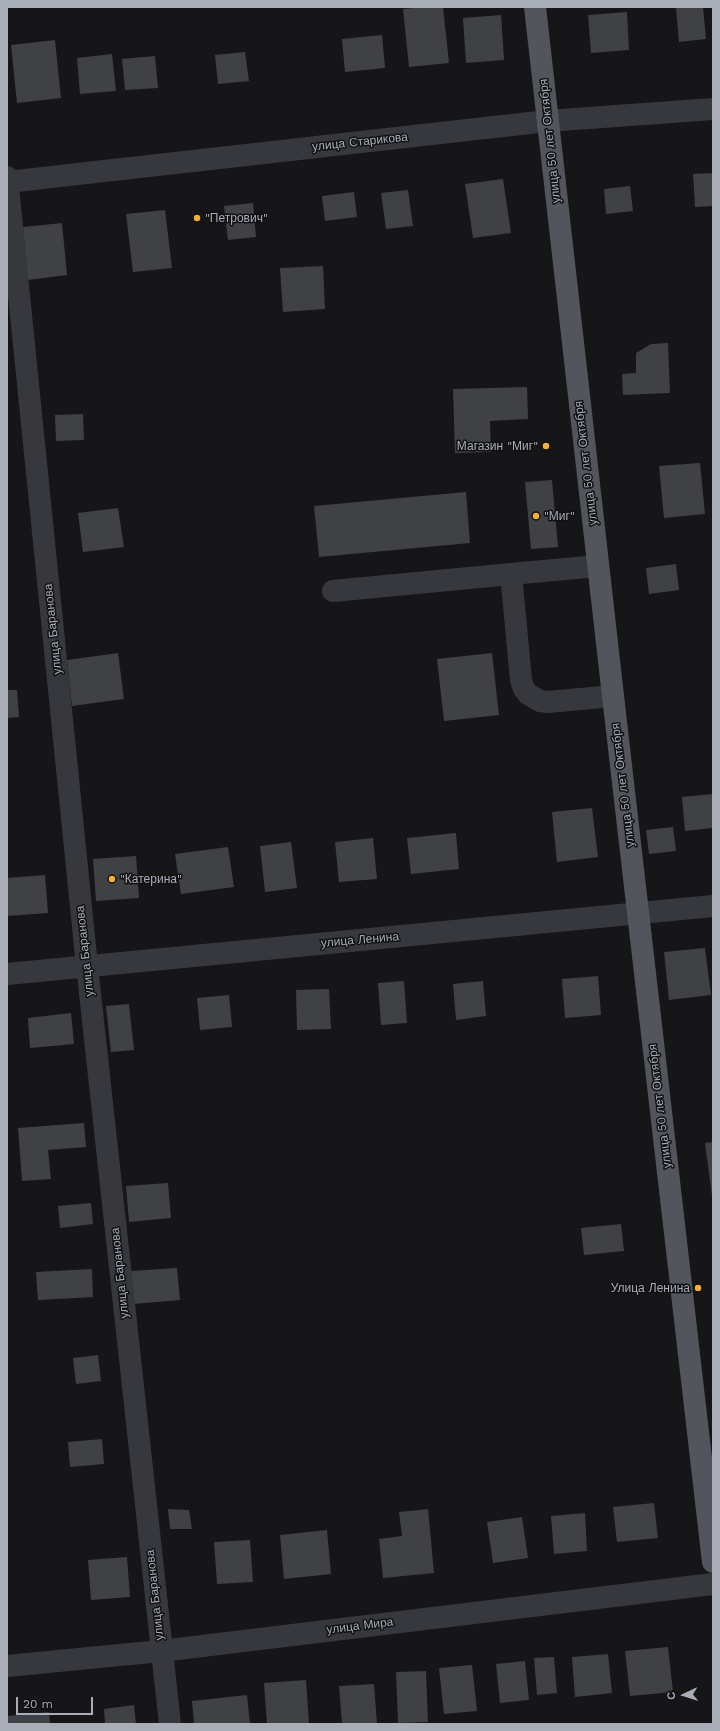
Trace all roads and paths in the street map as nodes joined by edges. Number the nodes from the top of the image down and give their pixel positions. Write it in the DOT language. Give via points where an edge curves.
graph roads {
  1 [pos="536,7"];
  2 [pos="713,109"];
  3 [pos="547,121"];
  4 [pos="7,178"];
  5 [pos="7,182"];
  6 [pos="598,566"];
  7 [pos="511,574"];
  8 [pos="333,591"];
  9 [pos="613,696"];
  10 [pos="713,906"];
  11 [pos="638,914"];
  12 [pos="87,966"];
  13 [pos="7,974"];
  14 [pos="713,1562"];
  15 [pos="713,1584"];
  16 [pos="161,1650"];
  17 [pos="7,1666"];
  18 [pos="170,1724"];
  1 -- 3 [label="main road, улица 50 лет Октября"];
  2 -- 3 [label="street, улица Старикова"];
  3 -- 5 [label="street, улица Старикова"];
  3 -- 6 [label="main road, улица 50 лет Октября"];
  4 -- 5 [label="street, улица Баранова"];
  5 -- 12 [label="street, улица Баранова"];
  6 -- 7 [label="street"];
  6 -- 9 [label="main road, улица 50 лет Октября"];
  7 -- 8 [label="street"];
  7 -- 9 [label="street" via="521,680 528,694 540,701 548,702"];
  9 -- 11 [label="main road, улица 50 лет Октября"];
  10 -- 11 [label="street, улица Ленина"];
  11 -- 12 [label="street, улица Ленина"];
  11 -- 14 [label="main road, улица 50 лет Октября"];
  12 -- 13 [label="street, улица Ленина"];
  12 -- 16 [label="street, улица Баранова"];
  15 -- 16 [label="street, улица Мира"];
  16 -- 17 [label="street, улица Мира"];
  16 -- 18 [label="street, улица Баранова"];
}
